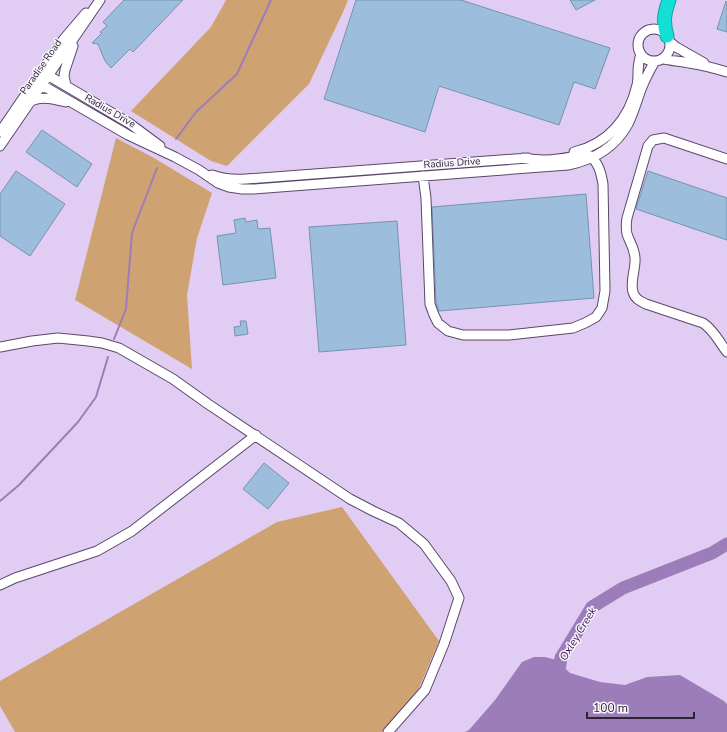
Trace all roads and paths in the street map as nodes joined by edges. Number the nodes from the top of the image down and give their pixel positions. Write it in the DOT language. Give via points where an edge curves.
graph roads {
  1 [pos="99,0"];
  2 [pos="668,0"];
  3 [pos="77,35"];
  4 [pos="668,39"];
  5 [pos="641,54"];
  6 [pos="659,60"];
  7 [pos="709,66"];
  8 [pos="727,72"];
  9 [pos="45,73"];
  10 [pos="39,82"];
  11 [pos="66,86"];
  12 [pos="31,101"];
  13 [pos="77,106"];
  14 [pos="0,132"];
  15 [pos="602,140"];
  16 [pos="0,146"];
  17 [pos="175,157"];
  18 [pos="523,158"];
  19 [pos="592,158"];
  20 [pos="727,159"];
  21 [pos="406,167"];
  22 [pos="199,170"];
  23 [pos="473,172"];
  24 [pos="321,174"];
  25 [pos="423,176"];
  26 [pos="389,178"];
  27 [pos="0,347"];
  28 [pos="727,352"];
  29 [pos="256,435"];
  30 [pos="0,585"];
  31 [pos="388,732"];
  1 -- 3 [label="street, Paradise Road"];
  1 -- 9 [label="street, Paradise Road" via="63,40"];
  2 -- 4 [label="highway" via="664,17"];
  3 -- 9 [label="street, Paradise Road"];
  3 -- 11 [label="street" via="65,70"];
  4 -- 5 [label="street" via="660,30 647,31 639,39 638,47"];
  4 -- 6 [label="street" via="669,51"];
  4 -- 7 [label="street" via="676,47"];
  5 -- 6 [label="street" via="647,59"];
  5 -- 15 [label="street, Radius Drive" via="637,84 629,107 616,128"];
  6 -- 7 [label="street"];
  6 -- 19 [label="street, Radius Drive" via="649,72 622,134 613,144"];
  7 -- 8 [label="street"];
  9 -- 10 [label="street, Paradise Road"];
  9 -- 11 [label="street, Radius Drive"];
  10 -- 12 [label="street, Paradise Road"];
  10 -- 13 [label="street, Radius Drive"];
  10 -- 14 [label="street, Paradise Road"];
  11 -- 17 [label="street, Radius Drive" via="129,123"];
  12 -- 13 [label="street" via="41,98"];
  12 -- 16 [label="street, Paradise Road"];
  13 -- 17 [label="street, Radius Drive" via="128,135"];
  15 -- 18 [label="street, Radius Drive" via="581,151 568,154"];
  15 -- 19 [label="street" via="595,148"];
  17 -- 22 [label="street, Radius Drive"];
  18 -- 19 [label="street" via="538,160 585,155"];
  18 -- 21 [label="street, Radius Drive"];
  19 -- 23 [label="street, Radius Drive" via="568,165"];
  19 -- 25 [label="street" via="600,170 603,184 605,291 602,308 596,318 573,328 509,335 463,335 448,331 438,323 430,304"];
  20 -- 28 [label="street" via="664,138 653,140 648,146 626,227 636,260 632,287 638,301 703,323 712,330"];
  21 -- 23 [label="street" via="410,173 455,170"];
  21 -- 24 [label="street, Radius Drive"];
  22 -- 24 [label="street, Radius Drive" via="233,180"];
  22 -- 26 [label="street, Radius Drive" via="218,183 242,189"];
  23 -- 25 [label="street, Radius Drive"];
  24 -- 26 [label="street" via="345,176 383,173"];
  25 -- 26 [label="street, Radius Drive"];
  27 -- 29 [label="street" via="58,338 102,343 119,348 173,378"];
  29 -- 30 [label="street" via="132,531 97,551"];
  29 -- 31 [label="street" via="350,499 399,523 424,544 451,581 459,598 442,651 425,690"];
}
